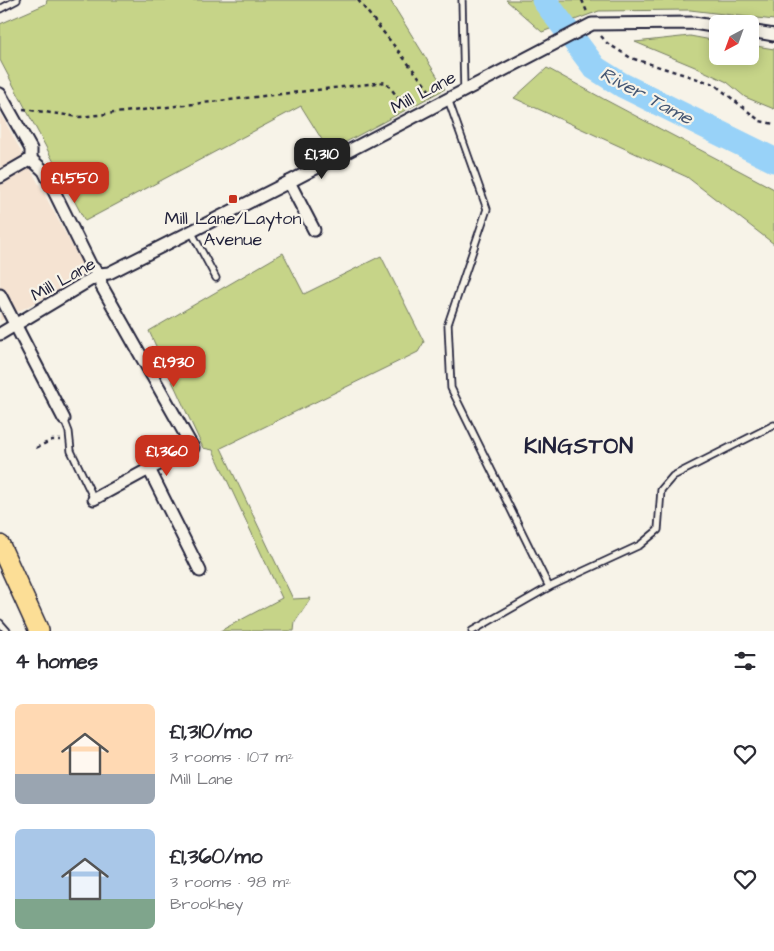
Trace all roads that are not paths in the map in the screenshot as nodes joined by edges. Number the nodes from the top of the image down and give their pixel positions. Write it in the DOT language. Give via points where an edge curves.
graph roads {
  1 [pos="17,0"];
  2 [pos="462,0"];
  3 [pos="0,9"];
  4 [pos="709,26"];
  5 [pos="759,32"];
  6 [pos="774,35"];
  7 [pos="464,90"];
  8 [pos="0,94"];
  9 [pos="444,101"];
  10 [pos="31,159"];
  11 [pos="0,177"];
  12 [pos="289,182"];
  13 [pos="314,230"];
  14 [pos="191,231"];
  15 [pos="100,274"];
  16 [pos="216,278"];
  17 [pos="0,295"];
  18 [pos="17,326"];
  19 [pos="0,334"];
  20 [pos="64,419"];
  21 [pos="774,425"];
  22 [pos="149,469"];
  23 [pos="94,499"];
  24 [pos="0,545"];
  25 [pos="200,571"];
  26 [pos="550,587"];
  27 [pos="0,623"];
  28 [pos="7,631"];
  29 [pos="39,631"];
  30 [pos="472,631"];
  1 -- 3 [label="lane"];
  2 -- 7 [label="lane"];
  4 -- 7 [label="street, Mill Lane" via="592,24"];
  5 -- 6 [label="street"];
  7 -- 9 [label="street, Mill Lane"];
  8 -- 10 [label="street" via="31,149"];
  9 -- 12 [label="street, Mill Lane"];
  9 -- 26 [label="lane" via="486,210 448,324 451,388"];
  10 -- 11 [label="street"];
  10 -- 15 [label="street" via="44,171 91,266"];
  12 -- 13 [label="street"];
  12 -- 14 [label="street, Mill Lane"];
  14 -- 15 [label="street, Mill Lane" via="109,273"];
  14 -- 16 [label="lane"];
  15 -- 18 [label="street, Mill Lane"];
  15 -- 22 [label="street" via="101,285 193,448"];
  17 -- 18 [label="street"];
  18 -- 19 [label="street, Mill Lane"];
  18 -- 20 [label="street"];
  20 -- 23 [label="lane" via="78,467"];
  21 -- 26 [label="lane" via="673,476 661,490 658,530 640,545"];
  22 -- 23 [label="street"];
  22 -- 25 [label="street"];
  24 -- 29 [label="main road"];
  26 -- 30 [label="lane"];
  27 -- 28 [label="lane"];
}
